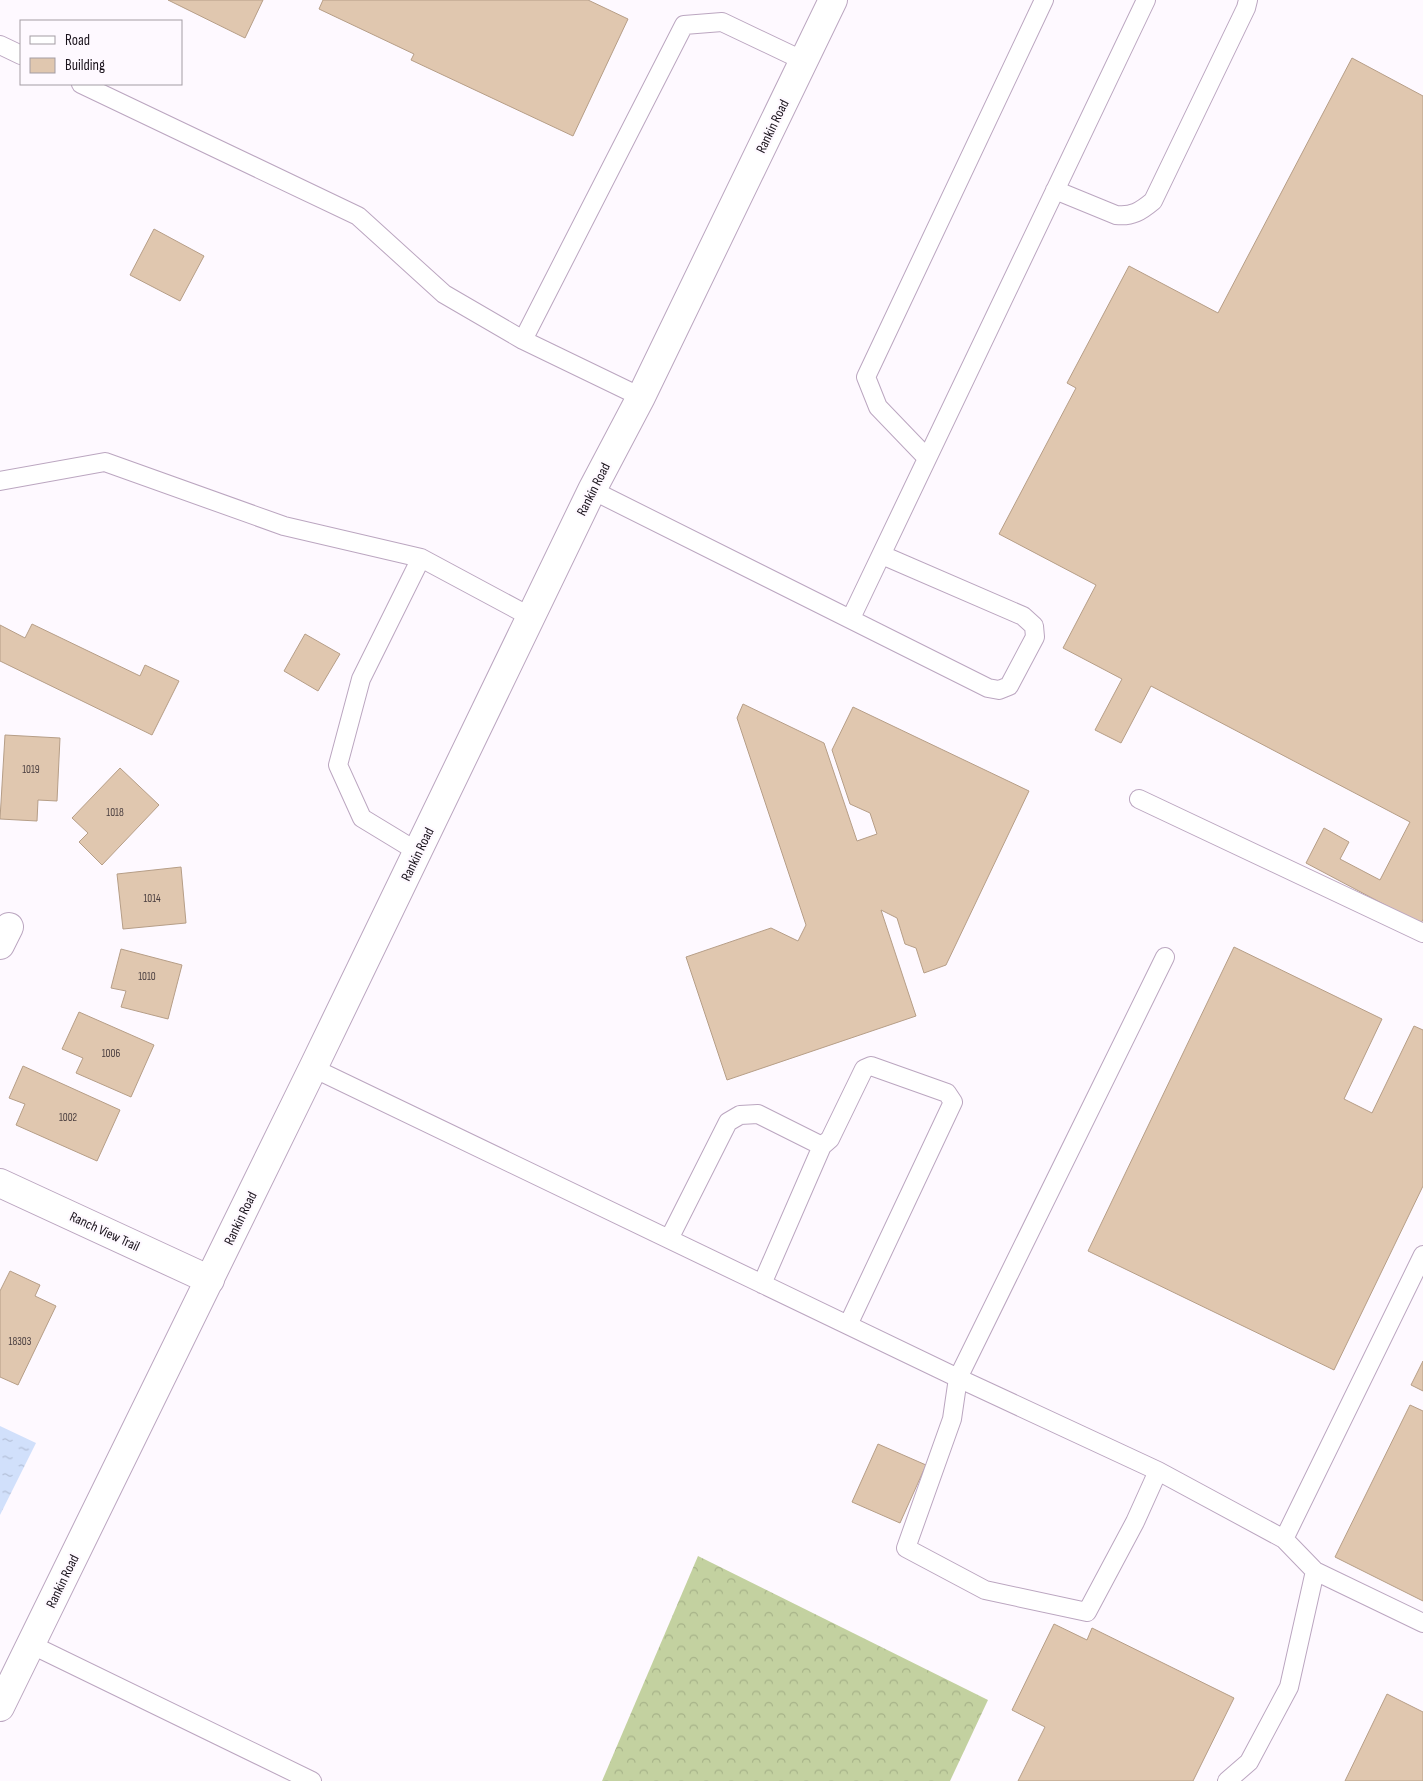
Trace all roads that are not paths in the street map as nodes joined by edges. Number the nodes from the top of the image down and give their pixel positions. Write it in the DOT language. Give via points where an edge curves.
graph roads {
  1 [pos="833,0"];
  2 [pos="1044,0"];
  3 [pos="1146,0"];
  4 [pos="1248,0"];
  5 [pos="0,45"];
  6 [pos="20,55"];
  7 [pos="804,61"];
  8 [pos="83,85"];
  9 [pos="1055,190"];
  10 [pos="523,340"];
  11 [pos="641,396"];
  12 [pos="928,458"];
  13 [pos="0,481"];
  14 [pos="592,490"];
  15 [pos="882,555"];
  16 [pos="421,558"];
  17 [pos="531,617"];
  18 [pos="851,618"];
  19 [pos="1139,799"];
  20 [pos="418,852"];
  21 [pos="1423,933"];
  22 [pos="1165,957"];
  23 [pos="313,1068"];
  24 [pos="822,1146"];
  25 [pos="0,1183"];
  26 [pos="669,1239"];
  27 [pos="1423,1255"];
  28 [pos="210,1280"];
  29 [pos="762,1284"];
  30 [pos="848,1325"];
  31 [pos="958,1378"];
  32 [pos="1158,1471"];
  33 [pos="1284,1539"];
  34 [pos="1315,1571"];
  35 [pos="1423,1623"];
  36 [pos="30,1644"];
  37 [pos="0,1707"];
  38 [pos="312,1781"];
  39 [pos="1228,1781"];
  1 -- 7 [label="main road, Rankin Road"];
  2 -- 12 [label="lane" via="866,377 878,407"];
  3 -- 9 [label="lane"];
  4 -- 9 [label="lane" via="1153,201 1139,213 1116,215"];
  5 -- 6 [label="lane"];
  7 -- 10 [label="lane" via="722,22 684,25"];
  7 -- 11 [label="main road, Rankin Road"];
  8 -- 10 [label="lane" via="358,216 444,294"];
  9 -- 12 [label="lane"];
  10 -- 11 [label="lane"];
  11 -- 14 [label="main road, Rankin Road"];
  12 -- 15 [label="lane"];
  13 -- 16 [label="lane" via="105,462 284,526"];
  14 -- 17 [label="main road, Rankin Road"];
  14 -- 18 [label="lane"];
  15 -- 18 [label="lane"];
  15 -- 18 [label="lane" via="1023,616 1034,626 1035,637 1009,686 999,690 988,688"];
  16 -- 17 [label="lane"];
  16 -- 20 [label="lane" via="361,679 338,766 362,818"];
  17 -- 20 [label="main road, Rankin Road"];
  19 -- 21 [label="lane"];
  20 -- 23 [label="main road, Rankin Road"];
  22 -- 31 [label="lane"];
  23 -- 26 [label="lane"];
  23 -- 28 [label="main road, Rankin Road"];
  24 -- 26 [label="lane" via="758,1114 740,1115 728,1122"];
  24 -- 29 [label="lane"];
  24 -- 30 [label="lane" via="830,1139 864,1069 871,1066 947,1093 953,1102"];
  25 -- 28 [label="main road, Ranch View Trail"];
  26 -- 29 [label="lane"];
  27 -- 33 [label="lane"];
  28 -- 36 [label="main road, Rankin Road"];
  29 -- 30 [label="lane"];
  30 -- 31 [label="lane"];
  31 -- 32 [label="lane"];
  31 -- 32 [label="lane" via="952,1419 906,1548 985,1590 1087,1612"];
  32 -- 33 [label="lane"];
  33 -- 34 [label="lane"];
  34 -- 35 [label="lane"];
  34 -- 39 [label="lane" via="1289,1687 1249,1762"];
  36 -- 37 [label="main road, Rankin Road"];
  36 -- 38 [label="lane"];
}
